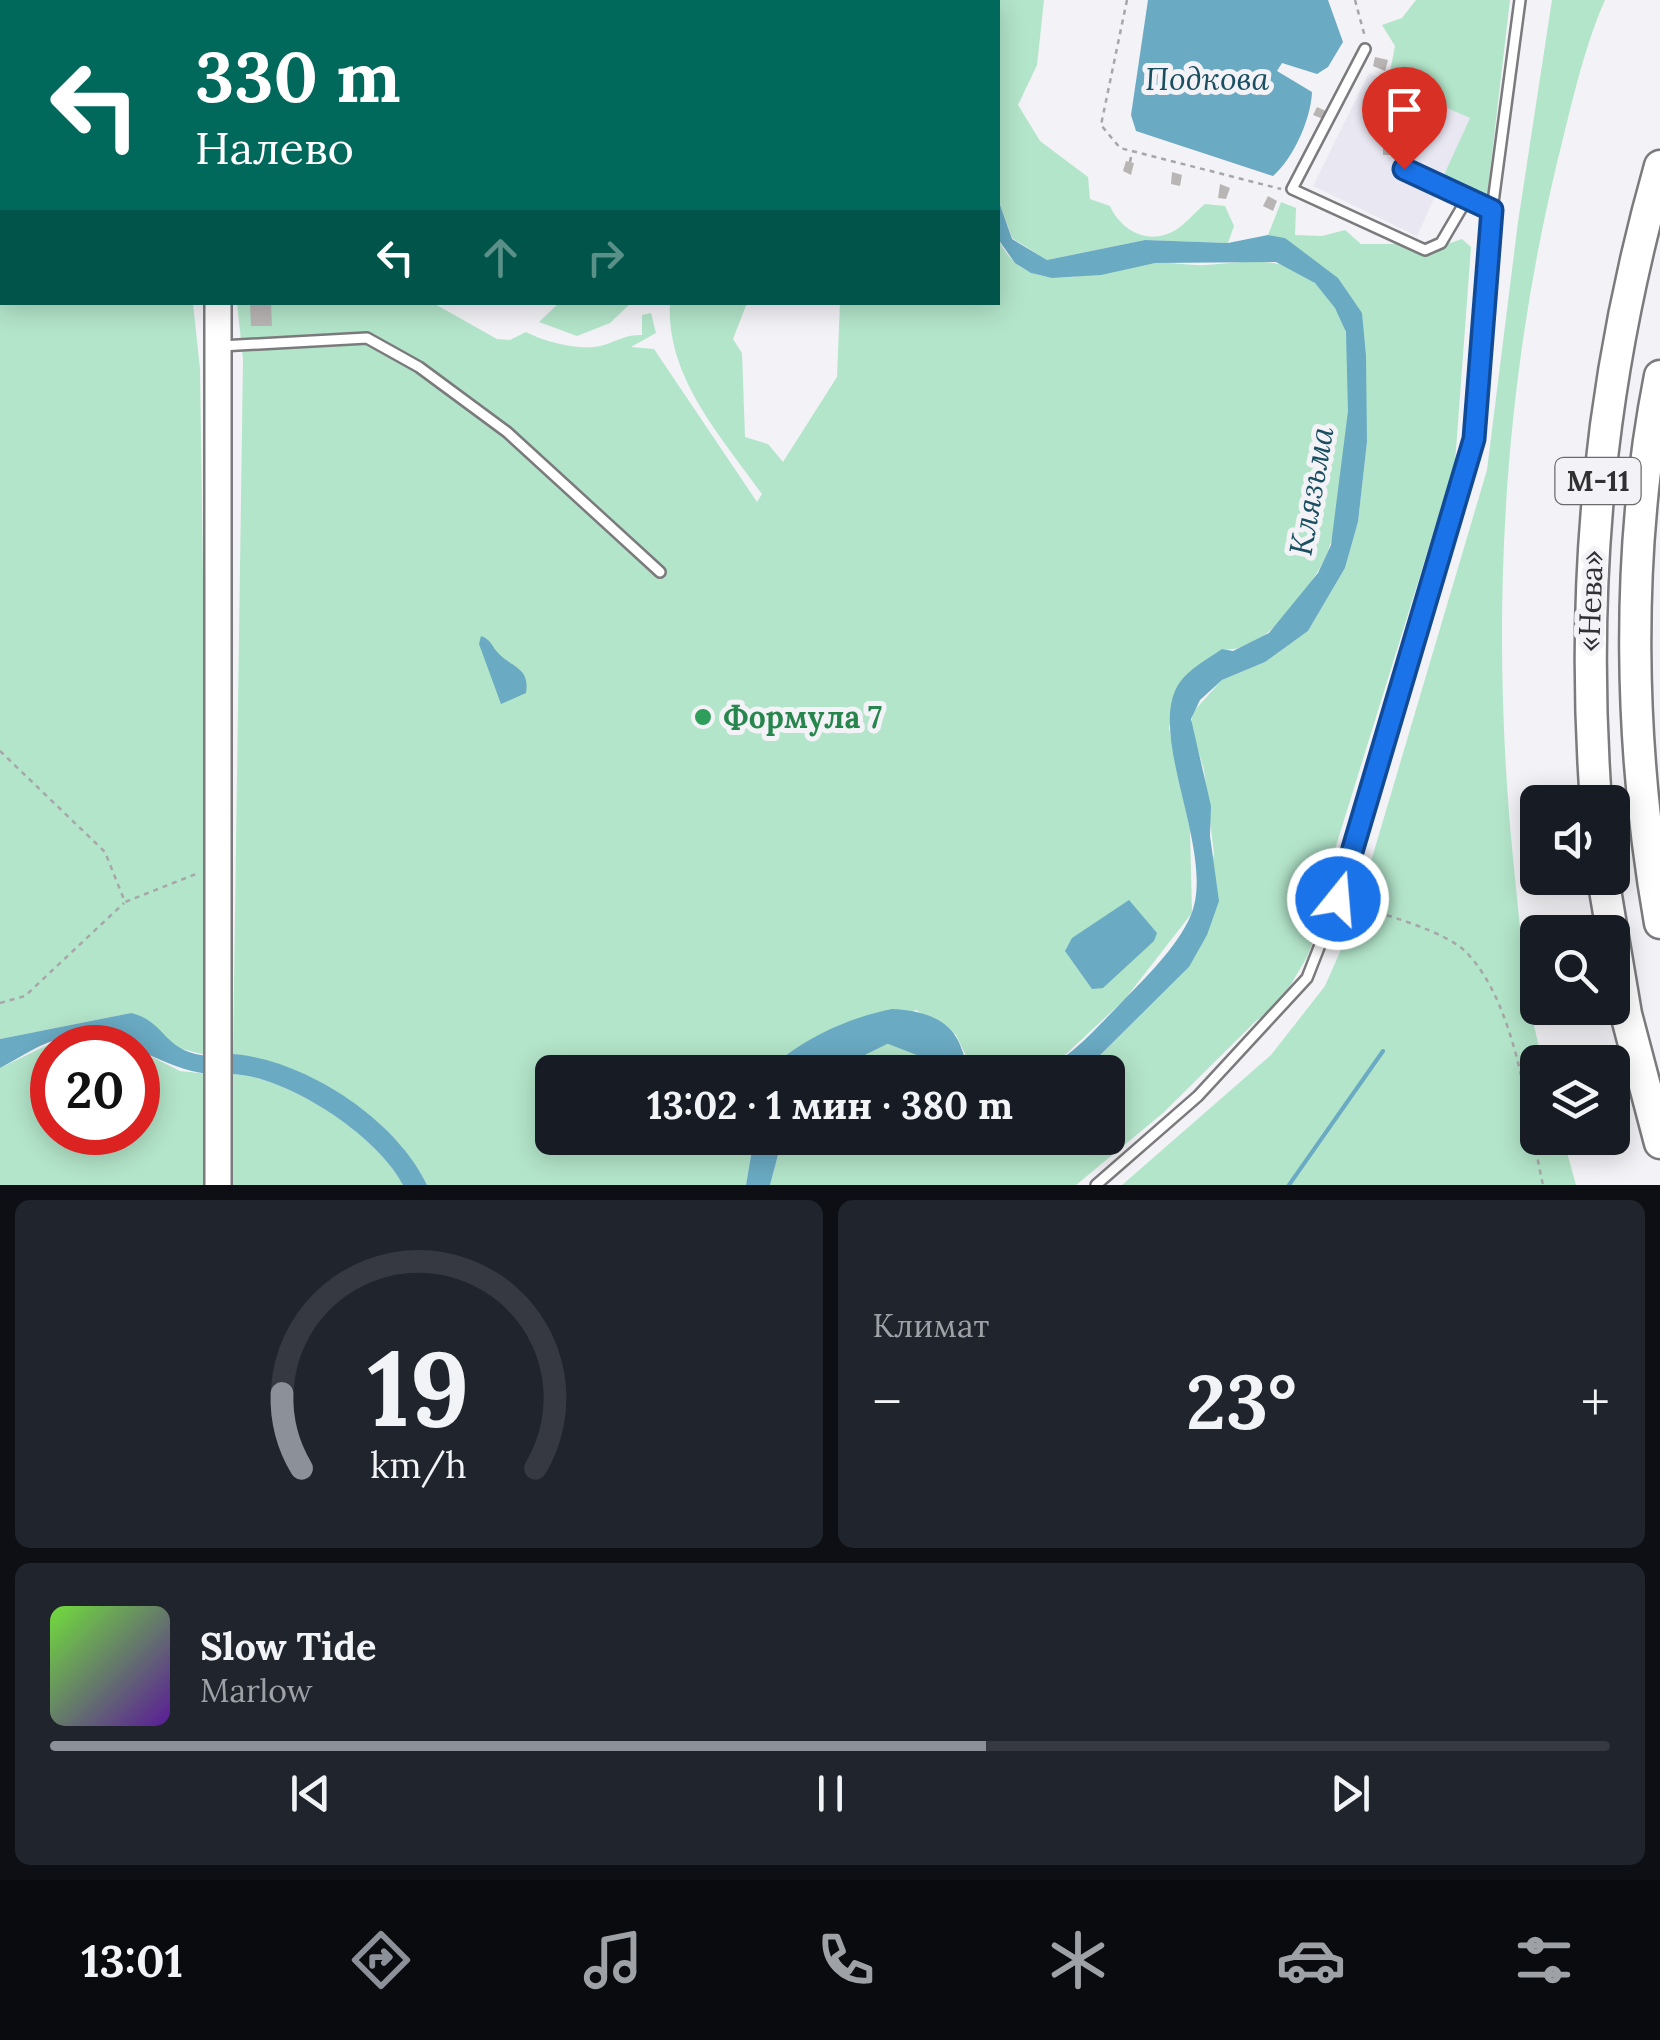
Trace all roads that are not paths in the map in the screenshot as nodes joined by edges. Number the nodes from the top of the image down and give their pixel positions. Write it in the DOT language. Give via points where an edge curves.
graph roads {
  1 [pos="1520,0"];
  2 [pos="1364,48"];
  3 [pos="1660,166"];
  4 [pos="1404,169"];
  5 [pos="1468,197"];
  6 [pos="1492,210"];
  7 [pos="218,305"];
  8 [pos="221,346"];
  9 [pos="1660,376"];
  10 [pos="660,572"];
  11 [pos="1595,785"];
  12 [pos="1606,895"];
  13 [pos="1660,923"];
  14 [pos="1660,1143"];
  15 [pos="218,1185"];
  16 [pos="1096,1185"];
  1 -- 6 [label="lane"];
  2 -- 5 [label="lane" via="1292,189 1425,250 1441,243"];
  3 -- 11 [label="highway, «Нева» / М-11" via="1608,391 1590,554"];
  4 -- 5 [label="lane"];
  5 -- 6 [label="lane"];
  6 -- 16 [label="lane" via="1474,439 1338,899 1307,978 1198,1096"];
  7 -- 8 [label="street"];
  8 -- 10 [label="lane" via="368,338 507,432"];
  8 -- 15 [label="street"];
  9 -- 13 [label="highway, «Нева» / М-11" via="1639,554 1636,695"];
  12 -- 14 [label="highway" via="1626,1014"];
}
